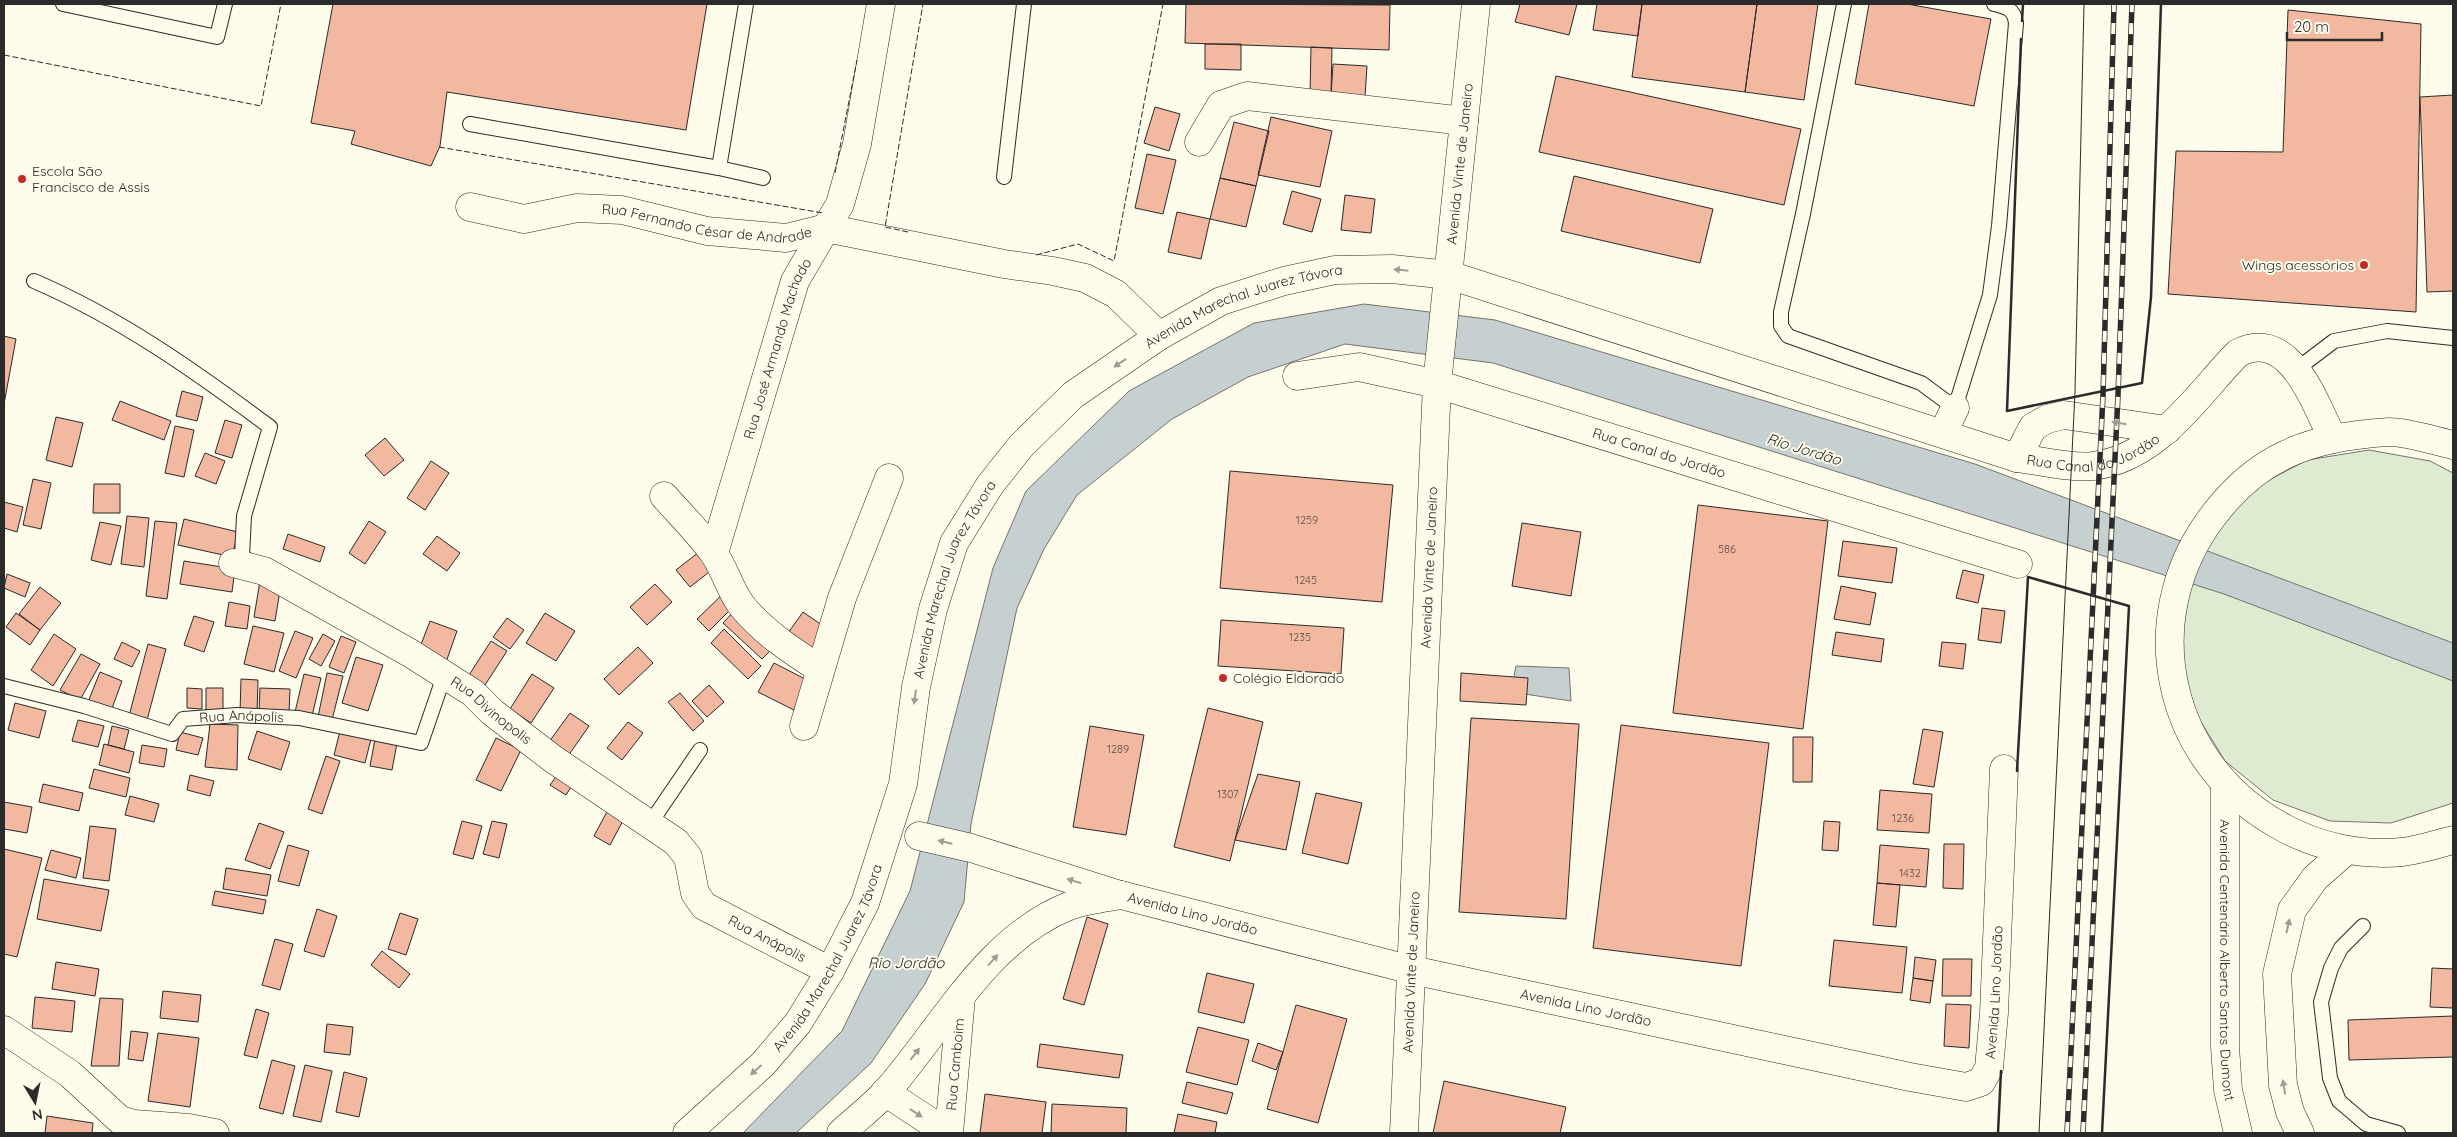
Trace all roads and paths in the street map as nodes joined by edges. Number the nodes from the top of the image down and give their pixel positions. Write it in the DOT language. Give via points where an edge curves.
graph roads {
  1 [pos="63,4"];
  2 [pos="225,4"];
  3 [pos="746,4"];
  4 [pos="881,4"];
  5 [pos="1024,4"];
  6 [pos="1476,4"];
  7 [pos="1844,4"];
  8 [pos="1994,4"];
  9 [pos="1464,121"];
  10 [pos="470,124"];
  11 [pos="1199,142"];
  12 [pos="719,168"];
  13 [pos="1004,177"];
  14 [pos="764,178"];
  15 [pos="470,208"];
  16 [pos="826,228"];
  17 [pos="1449,280"];
  18 [pos="34,281"];
  19 [pos="1159,336"];
  20 [pos="2453,338"];
  21 [pos="2296,369"];
  22 [pos="1297,376"];
  23 [pos="1438,377"];
  24 [pos="1955,408"];
  25 [pos="2167,430"];
  26 [pos="1943,433"];
  27 [pos="2333,438"];
  28 [pos="2453,445"];
  29 [pos="2017,458"];
  30 [pos="889,478"];
  31 [pos="664,496"];
  32 [pos="714,553"];
  33 [pos="233,563"];
  34 [pos="2018,564"];
  35 [pos="264,571"];
  36 [pos="820,669"];
  37 [pos="444,676"];
  38 [pos="4,686"];
  39 [pos="804,726"];
  40 [pos="700,750"];
  41 [pos="2004,769"];
  42 [pos="2225,785"];
  43 [pos="649,825"];
  44 [pos="889,831"];
  45 [pos="2453,840"];
  46 [pos="2347,850"];
  47 [pos="1121,895"];
  48 [pos="704,906"];
  49 [pos="2363,926"];
  50 [pos="1412,970"];
  51 [pos="830,971"];
  52 [pos="961,996"];
  53 [pos="4,1030"];
  54 [pos="885,1092"];
  55 [pos="215,1133"];
  56 [pos="687,1133"];
  57 [pos="841,1133"];
  58 [pos="948,1133"];
  59 [pos="1404,1133"];
  60 [pos="2238,1133"];
  61 [pos="2300,1133"];
  62 [pos="2398,1133"];
  1 -- 2 [label="lane" via="217,37"];
  3 -- 12 [label="lane"];
  4 -- 16 [label="street, Rua José Armando Machado" via="857,144 840,204"];
  5 -- 13 [label="lane"];
  6 -- 9 [label="street, Avenida Vinte de Janeiro"];
  7 -- 24 [label="lane" via="1781,312 1781,326 1788,336 1920,382"];
  8 -- 24 [label="lane" via="2012,10 2016,23 1999,226 1990,295"];
  9 -- 11 [label="street" via="1247,96 1222,104"];
  9 -- 17 [label="street, Avenida Vinte de Janeiro"];
  10 -- 12 [label="lane"];
  12 -- 14 [label="lane"];
  15 -- 16 [label="street, Rua Fernando César de Andrade" via="524,219 578,208 622,210 707,231 786,238"];
  16 -- 19 [label="street, Rua Fernando César de Andrade" via="1085,278 1116,294"];
  16 -- 32 [label="street, Rua José Armando Machado" via="794,281"];
  17 -- 19 [label="street, Avenida Marechal Juarez Távora, one-way" via="1392,269 1335,270 1284,281 1222,301"];
  17 -- 23 [label="street, Avenida Vinte de Janeiro"];
  17 -- 26 [label="street, Rua Canal do Jordão"];
  18 -- 35 [label="lane" via="79,300 186,364 270,427 244,516 242,556"];
  19 -- 44 [label="street, Avenida Marechal Juarez Távora, one-way" via="1073,395 1021,446 990,485 954,543 933,609 916,687 903,784"];
  20 -- 21 [label="lane" via="2387,331 2334,341"];
  21 -- 25 [label="street, Rua Canal do Jordão" via="2275,351 2261,347 2238,353"];
  21 -- 27 [label="street, Rua Canal do Jordão"];
  22 -- 23 [label="street, Rua Canal do Jordão" via="1359,367"];
  23 -- 34 [label="street, Rua Canal do Jordão"];
  23 -- 50 [label="street, Avenida Vinte de Janeiro"];
  24 -- 26 [label="street"];
  25 -- 29 [label="street, Rua Canal do Jordão" via="2132,455 2091,467"];
  25 -- 29 [label="street, Rua Canal do Jordão, one-way" via="2064,415 2032,427"];
  26 -- 29 [label="street, Rua Canal do Jordão"];
  27 -- 28 [label="street" via="2392,432"];
  27 -- 42 [label="street" via="2286,454 2253,475 2224,501 2185,561 2175,592 2169,633 2171,675 2182,715 2200,752"];
  30 -- 36 [label="street" via="842,598"];
  31 -- 32 [label="street"];
  32 -- 36 [label="street" via="728,585 742,606 764,629"];
  33 -- 35 [label="street, Rua Divinopolis"];
  35 -- 37 [label="street, Rua Divinopolis" via="410,653"];
  36 -- 39 [label="street"];
  37 -- 38 [label="lane, Rua Anápolis" via="420,743 299,718 237,715 183,720 172,734 84,706"];
  37 -- 43 [label="street, Rua Divinopolis" via="473,693 553,760"];
  40 -- 43 [label="lane"];
  41 -- 50 [label="street, Avenida Lino Jordão" via="1994,1013 1988,1068 1981,1082 1966,1087 1910,1077"];
  42 -- 46 [label="street" via="2260,816 2302,838"];
  42 -- 60 [label="street, Avenida Centenário Alberto Santos Dumont" via="2225,1047 2228,1090"];
  43 -- 48 [label="street, Rua Divinopolis" via="676,842 688,857 696,892"];
  47 -- 44 [label="street, Avenida Lino Jordão, one-way" via="971,848"];
  44 -- 51 [label="street, Avenida Marechal Juarez Távora" via="865,903"];
  45 -- 46 [label="street" via="2402,852"];
  61 -- 46 [label="street, one-way" via="2283,1085 2277,974 2292,910 2315,878"];
  47 -- 50 [label="street, Avenida Lino Jordão"];
  52 -- 47 [label="street, one-way" via="1024,930 1069,906"];
  48 -- 51 [label="street, Rua Anápolis"];
  49 -- 62 [label="lane" via="2341,948 2321,1002 2330,1078 2338,1101 2366,1124"];
  50 -- 59 [label="street, Avenida Vinte de Janeiro"];
  51 -- 56 [label="street, Avenida Marechal Juarez Távora, one-way" via="798,1023 763,1064"];
  54 -- 52 [label="street, one-way"];
  52 -- 58 [label="street, Rua Camboim"];
  53 -- 55 [label="street" via="70,1074 120,1120"];
  54 -- 57 [label="street"];
  54 -- 58 [label="street, Rua Camboim, one-way"];
}
